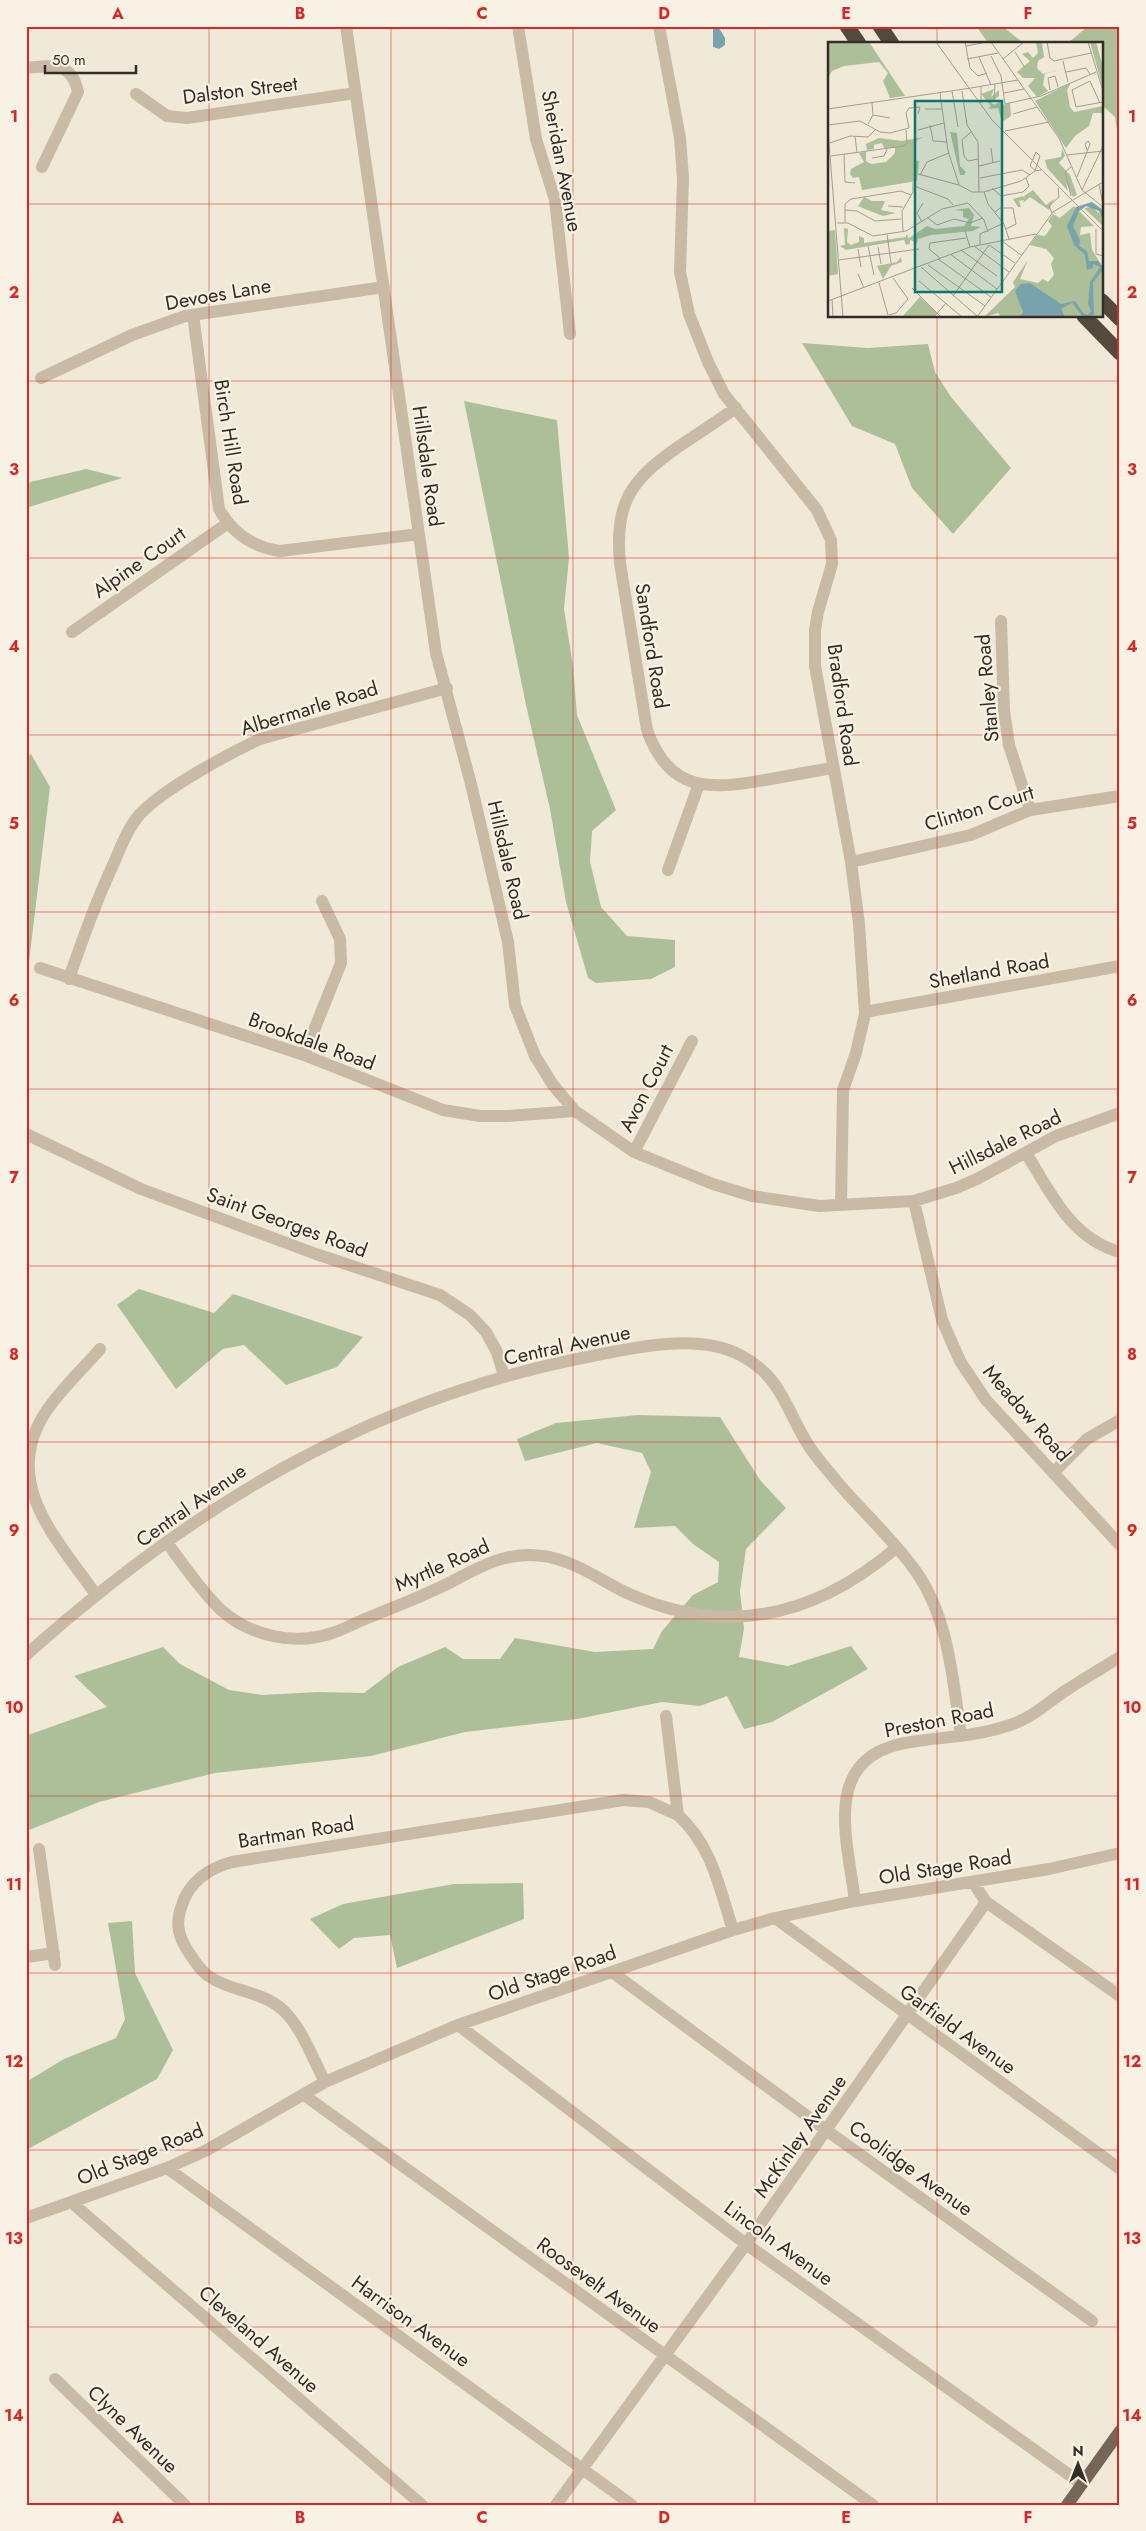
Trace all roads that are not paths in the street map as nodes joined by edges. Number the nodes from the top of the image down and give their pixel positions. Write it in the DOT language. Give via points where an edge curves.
graph roads {
  1 [pos="346,26"];
  2 [pos="518,26"];
  3 [pos="659,26"];
  4 [pos="847,26"];
  5 [pos="858,42"];
  6 [pos="26,68"];
  7 [pos="356,93"];
  8 [pos="136,94"];
  9 [pos="42,167"];
  10 [pos="384,287"];
  11 [pos="1104,303"];
  12 [pos="193,315"];
  13 [pos="1086,318"];
  14 [pos="1120,319"];
  15 [pos="570,334"];
  16 [pos="1120,353"];
  17 [pos="41,378"];
  18 [pos="736,408"];
  19 [pos="228,523"];
  20 [pos="419,534"];
  21 [pos="1001,621"];
  22 [pos="72,632"];
  23 [pos="447,688"];
  24 [pos="832,768"];
  25 [pos="699,784"];
  26 [pos="1120,796"];
  27 [pos="1030,810"];
  28 [pos="851,862"];
  29 [pos="668,870"];
  30 [pos="322,901"];
  31 [pos="1120,966"];
  32 [pos="40,968"];
  33 [pos="69,979"];
  34 [pos="865,1012"];
  35 [pos="692,1041"];
  36 [pos="304,1055"];
  37 [pos="575,1111"];
  38 [pos="1120,1113"];
  39 [pos="26,1134"];
  40 [pos="634,1152"];
  41 [pos="1026,1153"];
  42 [pos="914,1201"];
  43 [pos="841,1205"];
  44 [pos="1120,1252"];
  45 [pos="100,1349"];
  46 [pos="504,1376"];
  47 [pos="1120,1420"];
  48 [pos="1053,1473"];
  49 [pos="167,1543"];
  50 [pos="1120,1545"];
  51 [pos="896,1548"];
  52 [pos="96,1595"];
  53 [pos="26,1655"];
  54 [pos="1120,1657"];
  55 [pos="666,1716"];
  56 [pos="961,1736"];
  57 [pos="678,1816"];
  58 [pos="39,1849"];
  59 [pos="1120,1853"];
  60 [pos="973,1882"];
  61 [pos="855,1901"];
  62 [pos="986,1902"];
  63 [pos="775,1918"];
  64 [pos="733,1930"];
  65 [pos="26,1957"];
  66 [pos="612,1972"];
  67 [pos="1120,1996"];
  68 [pos="907,2016"];
  69 [pos="458,2025"];
  70 [pos="326,2082"];
  71 [pos="304,2095"];
  72 [pos="826,2130"];
  73 [pos="167,2168"];
  74 [pos="1120,2169"];
  75 [pos="71,2202"];
  76 [pos="26,2218"];
  77 [pos="746,2244"];
  78 [pos="1092,2321"];
  79 [pos="665,2355"];
  80 [pos="55,2380"];
  81 [pos="1120,2431"];
  82 [pos="583,2469"];
  83 [pos="1082,2484"];
  84 [pos="185,2505"];
  85 [pos="422,2505"];
  86 [pos="556,2505"];
  87 [pos="632,2505"];
  88 [pos="874,2505"];
  89 [pos="1067,2505"];
  1 -- 7 [label="street, Hillsdale Road"];
  2 -- 15 [label="street, Sheridan Avenue" via="536,139 554,200"];
  3 -- 18 [label="street, Bradford Road" via="674,100 681,160 680,272 689,314 708,362 724,394"];
  4 -- 5 [label="highway"];
  6 -- 9 [label="street" via="60,67 71,72 76,79 78,92"];
  7 -- 8 [label="street, Dalston Street" via="187,118 167,116"];
  7 -- 10 [label="street, Hillsdale Road"];
  10 -- 12 [label="street, Devoes Lane"];
  10 -- 20 [label="street, Hillsdale Road"];
  11 -- 14 [label="highway"];
  12 -- 17 [label="street, Devoes Lane" via="132,334"];
  12 -- 19 [label="street, Birch Hill Road" via="220,509"];
  13 -- 16 [label="highway"];
  18 -- 24 [label="street, Bradford Road" via="817,510 830,540 832,564 818,612 814,648"];
  18 -- 25 [label="street, Sandford Road" via="645,472 628,498 618,528 620,562 646,730 660,758 678,774"];
  19 -- 20 [label="street, Birch Hill Road" via="258,546 280,551"];
  19 -- 22 [label="street, Alpine Court"];
  20 -- 23 [label="street, Hillsdale Road" via="436,653"];
  21 -- 27 [label="street, Stanley Road" via="1004,710 1009,745"];
  23 -- 33 [label="street, Albermarle Road" via="260,739 236,750 155,800 127,832 88,921"];
  23 -- 37 [label="street, Hillsdale Road" via="508,942 515,1005 534,1056"];
  24 -- 25 [label="street, Sandford Road" via="723,787"];
  24 -- 28 [label="street, Bradford Road"];
  25 -- 29 [label="street"];
  26 -- 27 [label="street, Clinton Court"];
  27 -- 28 [label="street, Clinton Court" via="971,835"];
  28 -- 34 [label="street, Bradford Road"];
  30 -- 36 [label="street" via="340,940 341,963"];
  31 -- 34 [label="street, Shetland Road"];
  32 -- 33 [label="street, Brookdale Road"];
  33 -- 36 [label="street, Brookdale Road"];
  34 -- 43 [label="street, Bradford Road" via="843,1090"];
  35 -- 40 [label="street, Avon Court"];
  36 -- 37 [label="street, Brookdale Road" via="443,1110 480,1116 528,1116"];
  37 -- 40 [label="street, Hillsdale Road"];
  38 -- 41 [label="street, Hillsdale Road" via="1084,1124"];
  39 -- 46 [label="street, Saint Georges Road" via="141,1189 316,1254 440,1295 461,1307 482,1327 497,1352"];
  40 -- 43 [label="street, Hillsdale Road" via="712,1184 752,1196 819,1206"];
  41 -- 42 [label="street, Hillsdale Road" via="977,1179"];
  41 -- 44 [label="street" via="1066,1218 1085,1235 1106,1248"];
  42 -- 43 [label="street, Hillsdale Road"];
  42 -- 48 [label="street, Meadow Road" via="942,1320 960,1361 986,1400"];
  45 -- 52 [label="street" via="45,1413 31,1451 28,1476 40,1514"];
  46 -- 49 [label="street, Central Avenue" via="411,1407 336,1439 258,1480"];
  46 -- 51 [label="street, Central Avenue" via="611,1352 666,1345 699,1343 732,1351 761,1368 777,1385 807,1444"];
  47 -- 48 [label="street" via="1087,1439"];
  48 -- 50 [label="street, Meadow Road"];
  49 -- 51 [label="street, Myrtle Road" via="230,1617 261,1633 296,1639 336,1632 420,1597 485,1564 514,1556 539,1555 563,1559 643,1600 695,1615 732,1618 782,1611 830,1594 874,1567"];
  49 -- 52 [label="street, Central Avenue"];
  51 -- 56 [label="street, Central Avenue" via="918,1573 931,1599 950,1662"];
  52 -- 53 [label="street, Central Avenue"];
  54 -- 56 [label="street, Preston Road" via="1031,1717 1000,1729"];
  55 -- 57 [label="street"];
  56 -- 61 [label="street, Preston Road" via="884,1748 863,1763 848,1784 844,1806"];
  57 -- 64 [label="street, Bartman Road" via="693,1829 703,1844"];
  57 -- 70 [label="street, Bartman Road" via="649,1802 624,1800 232,1862 199,1878 186,1894 179,1914 177,1929 188,1951 207,1975 269,2000 288,2015"];
  58 -- 65 [label="street" via="55,1959"];
  59 -- 60 [label="street, Old Stage Road"];
  60 -- 61 [label="street, Old Stage Road"];
  60 -- 62 [label="street"];
  61 -- 63 [label="street, Old Stage Road"];
  62 -- 67 [label="street"];
  62 -- 68 [label="street, McKinley Avenue"];
  63 -- 64 [label="street, Old Stage Road"];
  63 -- 68 [label="street, Garfield Avenue"];
  64 -- 66 [label="street, Old Stage Road"];
  66 -- 69 [label="street, Old Stage Road"];
  66 -- 72 [label="street, Coolidge Avenue"];
  68 -- 72 [label="street, McKinley Avenue"];
  68 -- 74 [label="street, Garfield Avenue"];
  69 -- 70 [label="street, Old Stage Road"];
  69 -- 77 [label="street, Lincoln Avenue"];
  70 -- 71 [label="street, Old Stage Road"];
  71 -- 73 [label="street, Old Stage Road" via="207,2150"];
  71 -- 79 [label="street, Roosevelt Avenue"];
  72 -- 77 [label="street, McKinley Avenue"];
  72 -- 78 [label="street, Coolidge Avenue"];
  73 -- 75 [label="street, Old Stage Road"];
  73 -- 82 [label="street, Harrison Avenue"];
  75 -- 76 [label="street, Old Stage Road"];
  75 -- 85 [label="street, Cleveland Avenue"];
  77 -- 79 [label="street, McKinley Avenue"];
  77 -- 83 [label="street, Lincoln Avenue"];
  79 -- 82 [label="street, McKinley Avenue"];
  79 -- 88 [label="street, Roosevelt Avenue"];
  80 -- 84 [label="street, Clyne Avenue"];
  81 -- 83 [label="main road"];
  82 -- 86 [label="street, McKinley Avenue"];
  82 -- 87 [label="street, Harrison Avenue"];
  83 -- 89 [label="main road"];
}
